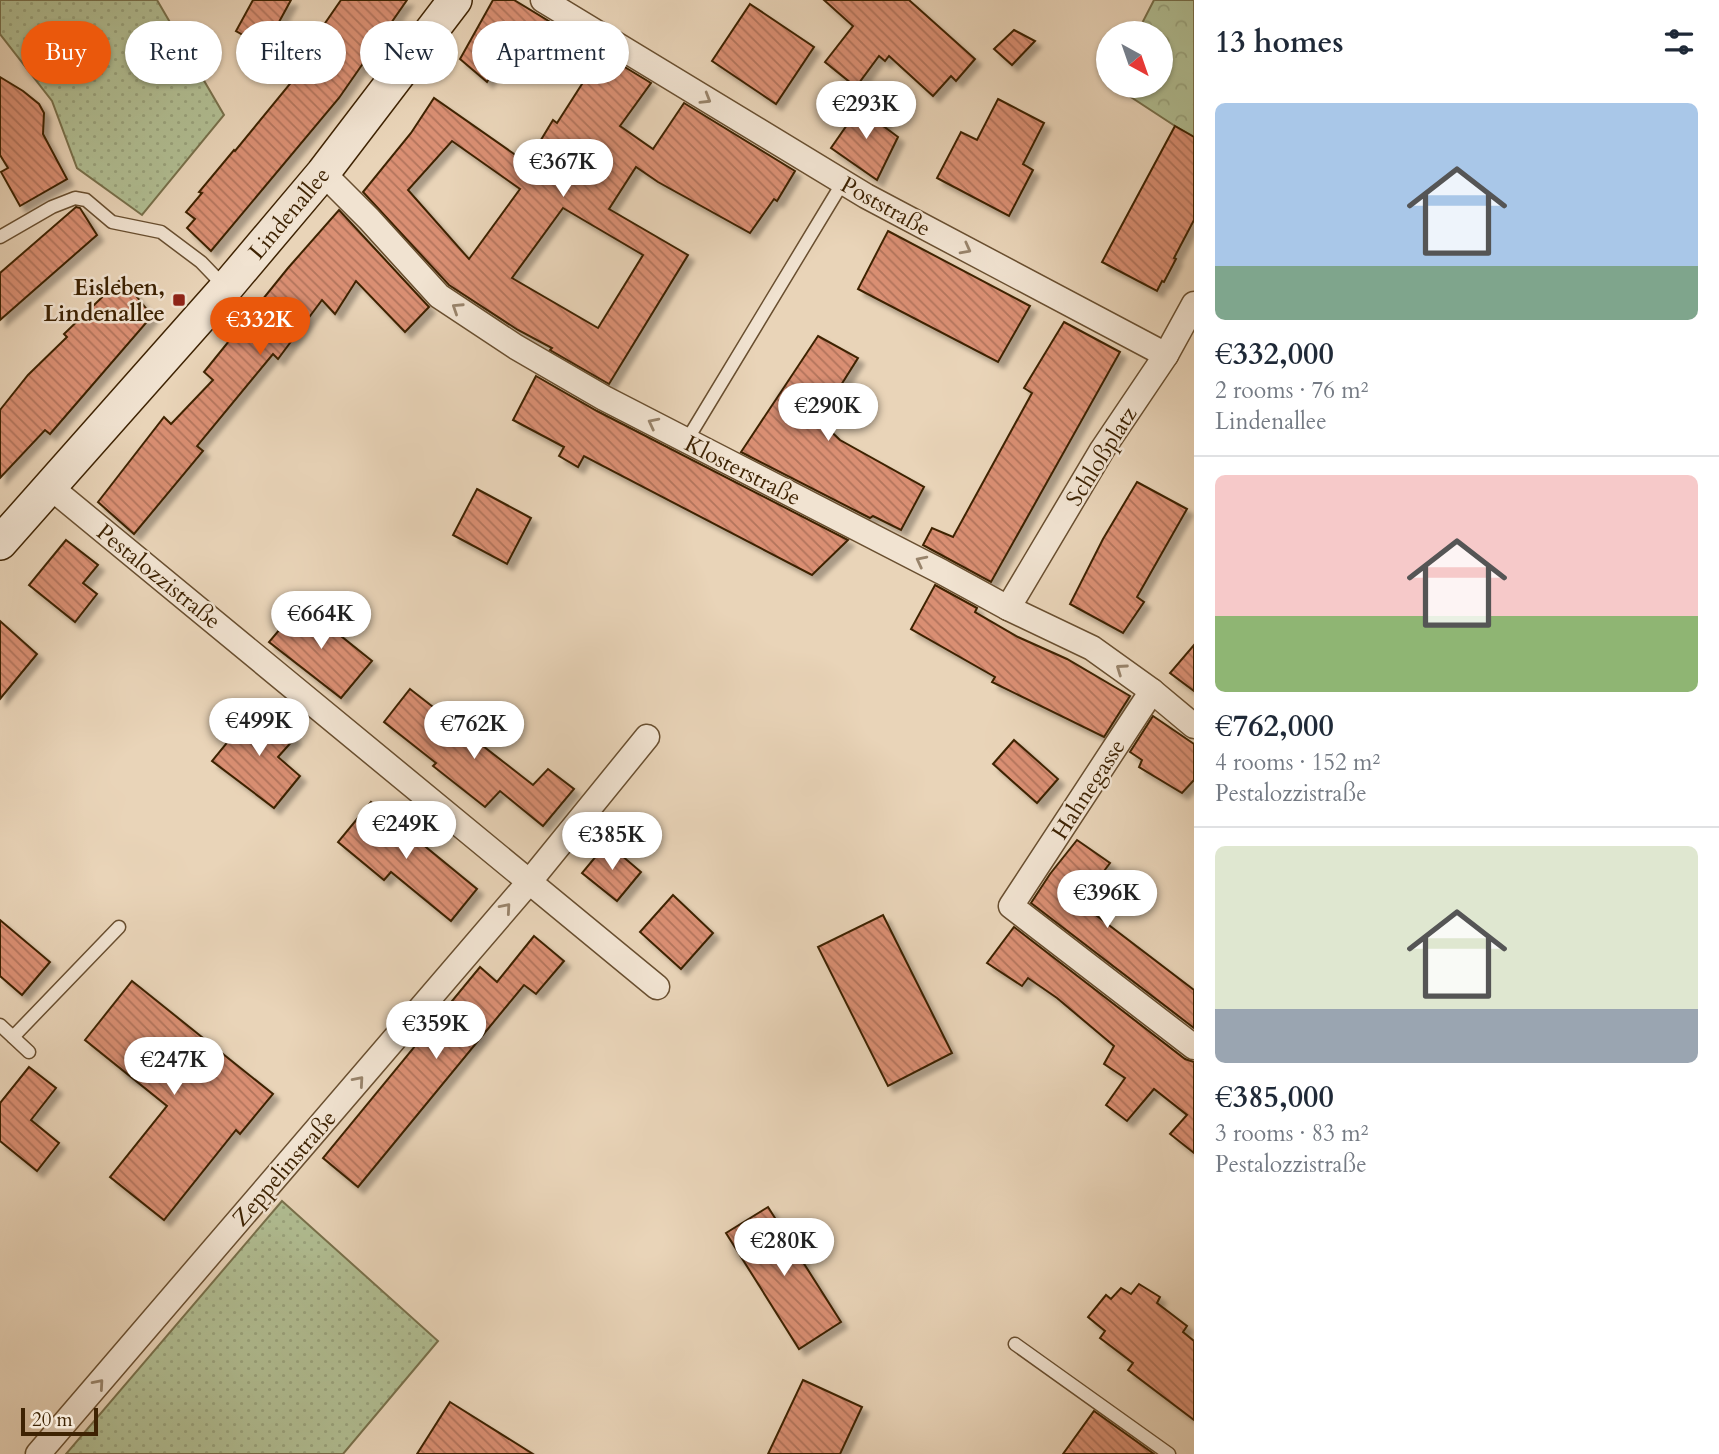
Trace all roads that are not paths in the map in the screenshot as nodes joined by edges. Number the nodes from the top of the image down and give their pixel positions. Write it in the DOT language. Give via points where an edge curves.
graph roads {
  1 [pos="456,0"];
  2 [pos="543,0"];
  3 [pos="323,173"];
  4 [pos="843,182"];
  5 [pos="0,237"];
  6 [pos="226,288"];
  7 [pos="1194,304"];
  8 [pos="1166,355"];
  9 [pos="687,440"];
  10 [pos="49,486"];
  11 [pos="0,543"];
  12 [pos="1008,608"];
  13 [pos="1152,691"];
  14 [pos="1194,726"];
  15 [pos="647,737"];
  16 [pos="530,881"];
  17 [pos="119,928"];
  18 [pos="657,987"];
  19 [pos="0,1025"];
  20 [pos="13,1037"];
  21 [pos="1194,1047"];
  22 [pos="29,1052"];
  23 [pos="1016,1344"];
  24 [pos="38,1454"];
  25 [pos="1168,1454"];
  1 -- 3 [label="street, Lindenallee"];
  2 -- 4 [label="street, Poststraße, one-way"];
  3 -- 6 [label="street, Lindenallee"];
  9 -- 3 [label="street, Klosterstraße, one-way" via="527,354 439,296"];
  4 -- 8 [label="street, Poststraße, one-way"];
  4 -- 9 [label="lane"];
  5 -- 6 [label="lane" via="52,207 75,198 86,200 111,222 161,232"];
  6 -- 10 [label="street, Lindenallee"];
  7 -- 8 [label="street, Schloßplatz"];
  8 -- 12 [label="street, Schloßplatz" via="1102,450"];
  12 -- 9 [label="street, Klosterstraße, one-way"];
  10 -- 11 [label="street, Lindenallee"];
  10 -- 16 [label="street, Pestalozzistraße"];
  13 -- 12 [label="street, Klosterstraße, one-way" via="1092,648"];
  13 -- 14 [label="street, Klosterstraße"];
  13 -- 21 [label="street, Hahnegasse" via="1012,906"];
  15 -- 16 [label="street, Zeppelinstraße"];
  16 -- 18 [label="street, Pestalozzistraße"];
  24 -- 16 [label="street, Zeppelinstraße, one-way"];
  17 -- 20 [label="lane"];
  19 -- 20 [label="lane"];
  20 -- 22 [label="lane"];
  23 -- 25 [label="lane"];
}
